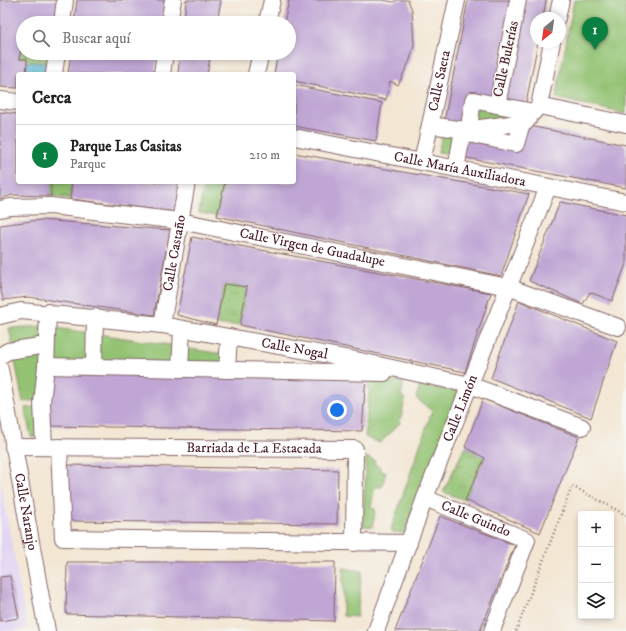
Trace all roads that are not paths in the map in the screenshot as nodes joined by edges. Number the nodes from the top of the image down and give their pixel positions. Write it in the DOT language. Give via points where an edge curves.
graph roads {
  1 [pos="65,0"];
  2 [pos="173,0"];
  3 [pos="272,0"];
  4 [pos="457,0"];
  5 [pos="518,0"];
  6 [pos="560,0"];
  7 [pos="558,12"];
  8 [pos="63,16"];
  9 [pos="171,16"];
  10 [pos="269,16"];
  11 [pos="551,48"];
  12 [pos="56,60"];
  13 [pos="164,60"];
  14 [pos="259,60"];
  15 [pos="54,72"];
  16 [pos="162,72"];
  17 [pos="256,72"];
  18 [pos="0,100"];
  19 [pos="16,102"];
  20 [pos="497,105"];
  21 [pos="536,109"];
  22 [pos="626,124"];
  23 [pos="430,125"];
  24 [pos="465,130"];
  25 [pos="296,137"];
  26 [pos="422,162"];
  27 [pos="456,169"];
  28 [pos="187,184"];
  29 [pos="548,186"];
  30 [pos="626,202"];
  31 [pos="0,209"];
  32 [pos="180,221"];
  33 [pos="508,287"];
  34 [pos="48,312"];
  35 [pos="0,316"];
  36 [pos="95,317"];
  37 [pos="162,325"];
  38 [pos="618,327"];
  39 [pos="182,329"];
  40 [pos="229,337"];
  41 [pos="46,345"];
  42 [pos="0,356"];
  43 [pos="46,366"];
  44 [pos="94,367"];
  45 [pos="0,369"];
  46 [pos="180,369"];
  47 [pos="227,370"];
  48 [pos="420,374"];
  49 [pos="470,385"];
  50 [pos="582,427"];
  51 [pos="14,447"];
  52 [pos="51,447"];
  53 [pos="425,498"];
  54 [pos="354,543"];
  55 [pos="409,543"];
  56 [pos="47,631"];
  57 [pos="376,631"];
  58 [pos="492,631"];
  1 -- 8 [label="street"];
  2 -- 9 [label="street"];
  3 -- 10 [label="street"];
  4 -- 23 [label="street, Calle Saeta"];
  5 -- 20 [label="street, Calle Bulerías"];
  6 -- 7 [label="street"];
  11 -- 21 [label="street"];
  12 -- 15 [label="street"];
  13 -- 16 [label="street"];
  14 -- 17 [label="street"];
  18 -- 19 [label="street"];
  20 -- 21 [label="street, Calle Bulerías"];
  20 -- 24 [label="street" via="473,100"];
  21 -- 22 [label="street, Calle Bulerías"];
  21 -- 24 [label="street" via="526,122"];
  23 -- 24 [label="street"];
  23 -- 26 [label="street, Calle Saeta"];
  24 -- 27 [label="street"];
  25 -- 26 [label="street, Calle María Auxiliadora"];
  26 -- 27 [label="street, Calle María Auxiliadora"];
  27 -- 29 [label="street, Calle María Auxiliadora"];
  28 -- 32 [label="street, Calle Castaño"];
  29 -- 30 [label="street, Calle María Auxiliadora"];
  29 -- 33 [label="street, Calle Limón"];
  31 -- 32 [label="street, Calle Virgen de Guadalupe" via="51,206"];
  32 -- 33 [label="street, Calle Virgen de Guadalupe"];
  32 -- 37 [label="street, Calle Castaño"];
  33 -- 38 [label="street, Calle Virgen de Guadalupe"];
  33 -- 49 [label="street, Calle Limón"];
  34 -- 35 [label="street, Calle Nogal" via="21,311"];
  34 -- 36 [label="street, Calle Nogal"];
  34 -- 41 [label="street"];
  36 -- 37 [label="street, Calle Nogal"];
  36 -- 44 [label="street"];
  37 -- 39 [label="street, Calle Nogal"];
  39 -- 40 [label="street, Calle Nogal"];
  39 -- 46 [label="street"];
  40 -- 47 [label="street"];
  40 -- 48 [label="street, Calle Nogal"];
  41 -- 42 [label="street" via="8,351"];
  41 -- 43 [label="street"];
  43 -- 44 [label="street"];
  43 -- 52 [label="street" via="42,403"];
  44 -- 46 [label="street"];
  45 -- 51 [label="street, Calle Naranjo"];
  46 -- 47 [label="street"];
  47 -- 48 [label="street"];
  48 -- 49 [label="street, Calle Nogal"];
  49 -- 50 [label="street, Calle Nogal"];
  49 -- 53 [label="street, Calle Limón"];
  51 -- 52 [label="street, Barriada de La Estacada"];
  51 -- 56 [label="street, Calle Naranjo"];
  52 -- 54 [label="street" via="63,538"];
  52 -- 54 [label="street, Barriada de La Estacada" via="355,449"];
  53 -- 55 [label="street, Calle Limón"];
  53 -- 58 [label="street, Calle Guindo" via="527,540"];
  54 -- 55 [label="street"];
  55 -- 57 [label="street, Calle Limón"];
}
